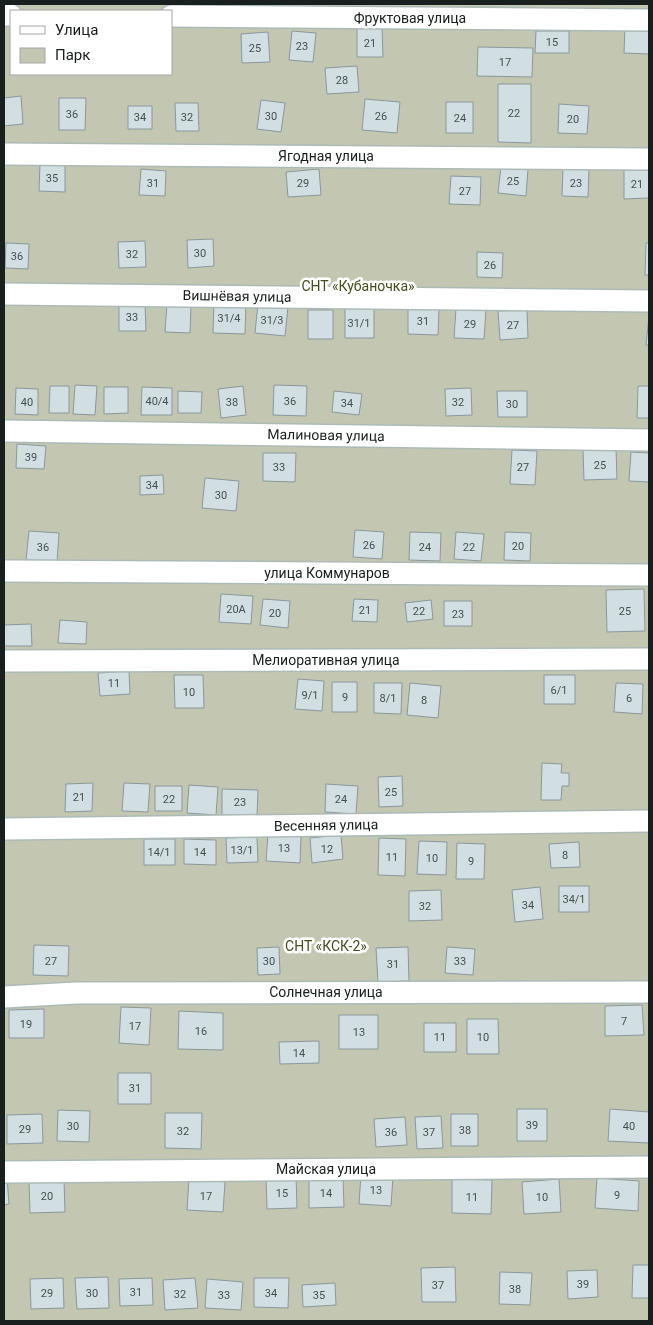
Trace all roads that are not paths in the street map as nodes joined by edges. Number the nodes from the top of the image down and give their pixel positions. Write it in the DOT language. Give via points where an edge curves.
graph roads {
  1 [pos="172,16"];
  2 [pos="649,20"];
  3 [pos="4,154"];
  4 [pos="649,159"];
  5 [pos="4,294"];
  6 [pos="649,301"];
  7 [pos="4,431"];
  8 [pos="649,440"];
  9 [pos="4,571"];
  10 [pos="649,575"];
  11 [pos="649,659"];
  12 [pos="4,661"];
  13 [pos="649,821"];
  14 [pos="4,829"];
  15 [pos="649,992"];
  16 [pos="4,997"];
  17 [pos="649,1167"];
  18 [pos="4,1172"];
  1 -- 2 [label="street, Фруктовая улица"];
  3 -- 4 [label="street, Ягодная улица"];
  5 -- 6 [label="street, Вишнёвая улица"];
  7 -- 8 [label="street, Малиновая улица"];
  9 -- 10 [label="street, улица Коммунаров"];
  11 -- 12 [label="street, Мелиоративная улица"];
  13 -- 14 [label="street, Весенняя улица"];
  15 -- 16 [label="street, Солнечная улица" via="86,993"];
  17 -- 18 [label="street, Майская улица"];
}
